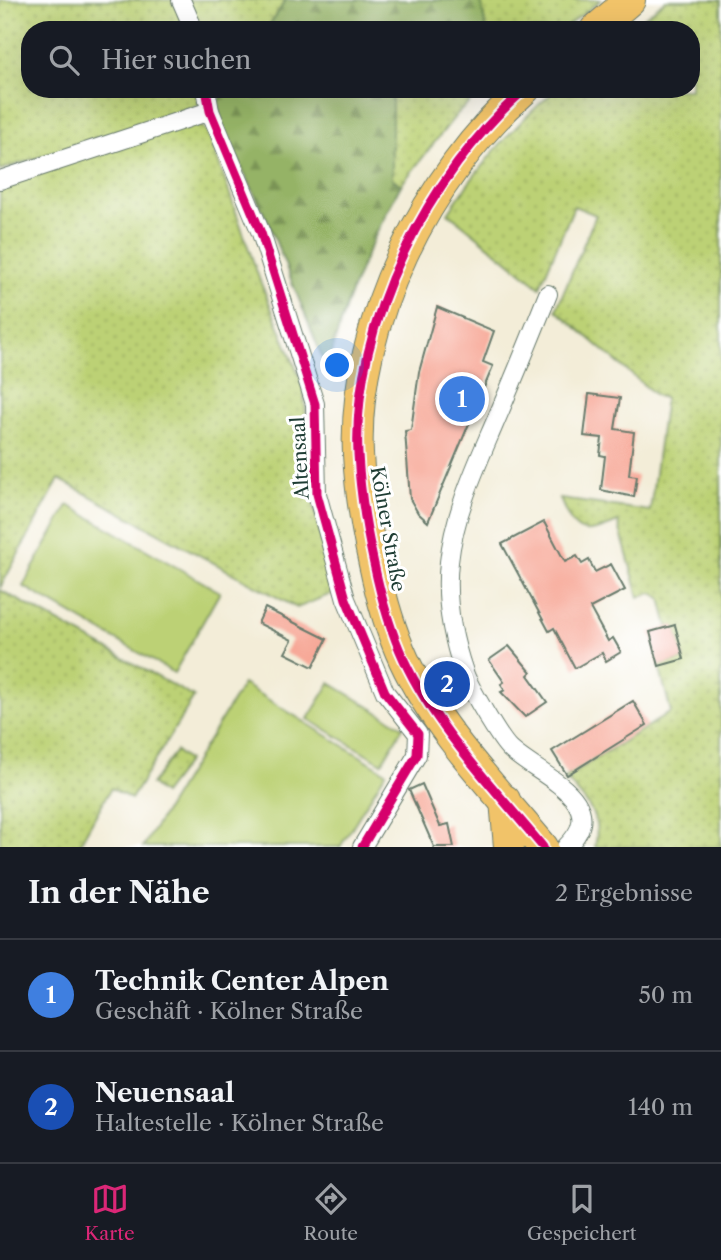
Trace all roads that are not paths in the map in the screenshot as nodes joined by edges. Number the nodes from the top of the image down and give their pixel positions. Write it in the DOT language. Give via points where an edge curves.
graph roads {
  1 [pos="181,0"];
  2 [pos="630,0"];
  3 [pos="190,21"];
  4 [pos="606,21"];
  5 [pos="208,98"];
  6 [pos="516,98"];
  7 [pos="210,111"];
  8 [pos="0,180"];
  9 [pos="548,294"];
  10 [pos="505,800"];
  11 [pos="362,847"];
  12 [pos="509,847"];
  13 [pos="543,847"];
  14 [pos="566,847"];
  1 -- 3 [label="street"];
  2 -- 4 [label="main road"];
  5 -- 7 [label="street, Altensaal"];
  6 -- 10 [label="main road, Kölner Straße" via="447,175 398,265 370,345 358,452 366,530 384,607 405,662 446,727"];
  7 -- 8 [label="street"];
  7 -- 11 [label="street, Altensaal" via="261,233 315,404 317,494 346,599 385,692 418,734 416,755"];
  9 -- 14 [label="street" via="454,529 448,605 464,673 509,749 546,772 581,810 577,836"];
  10 -- 12 [label="main road"];
  10 -- 13 [label="main road, Kölner Straße"];
}
